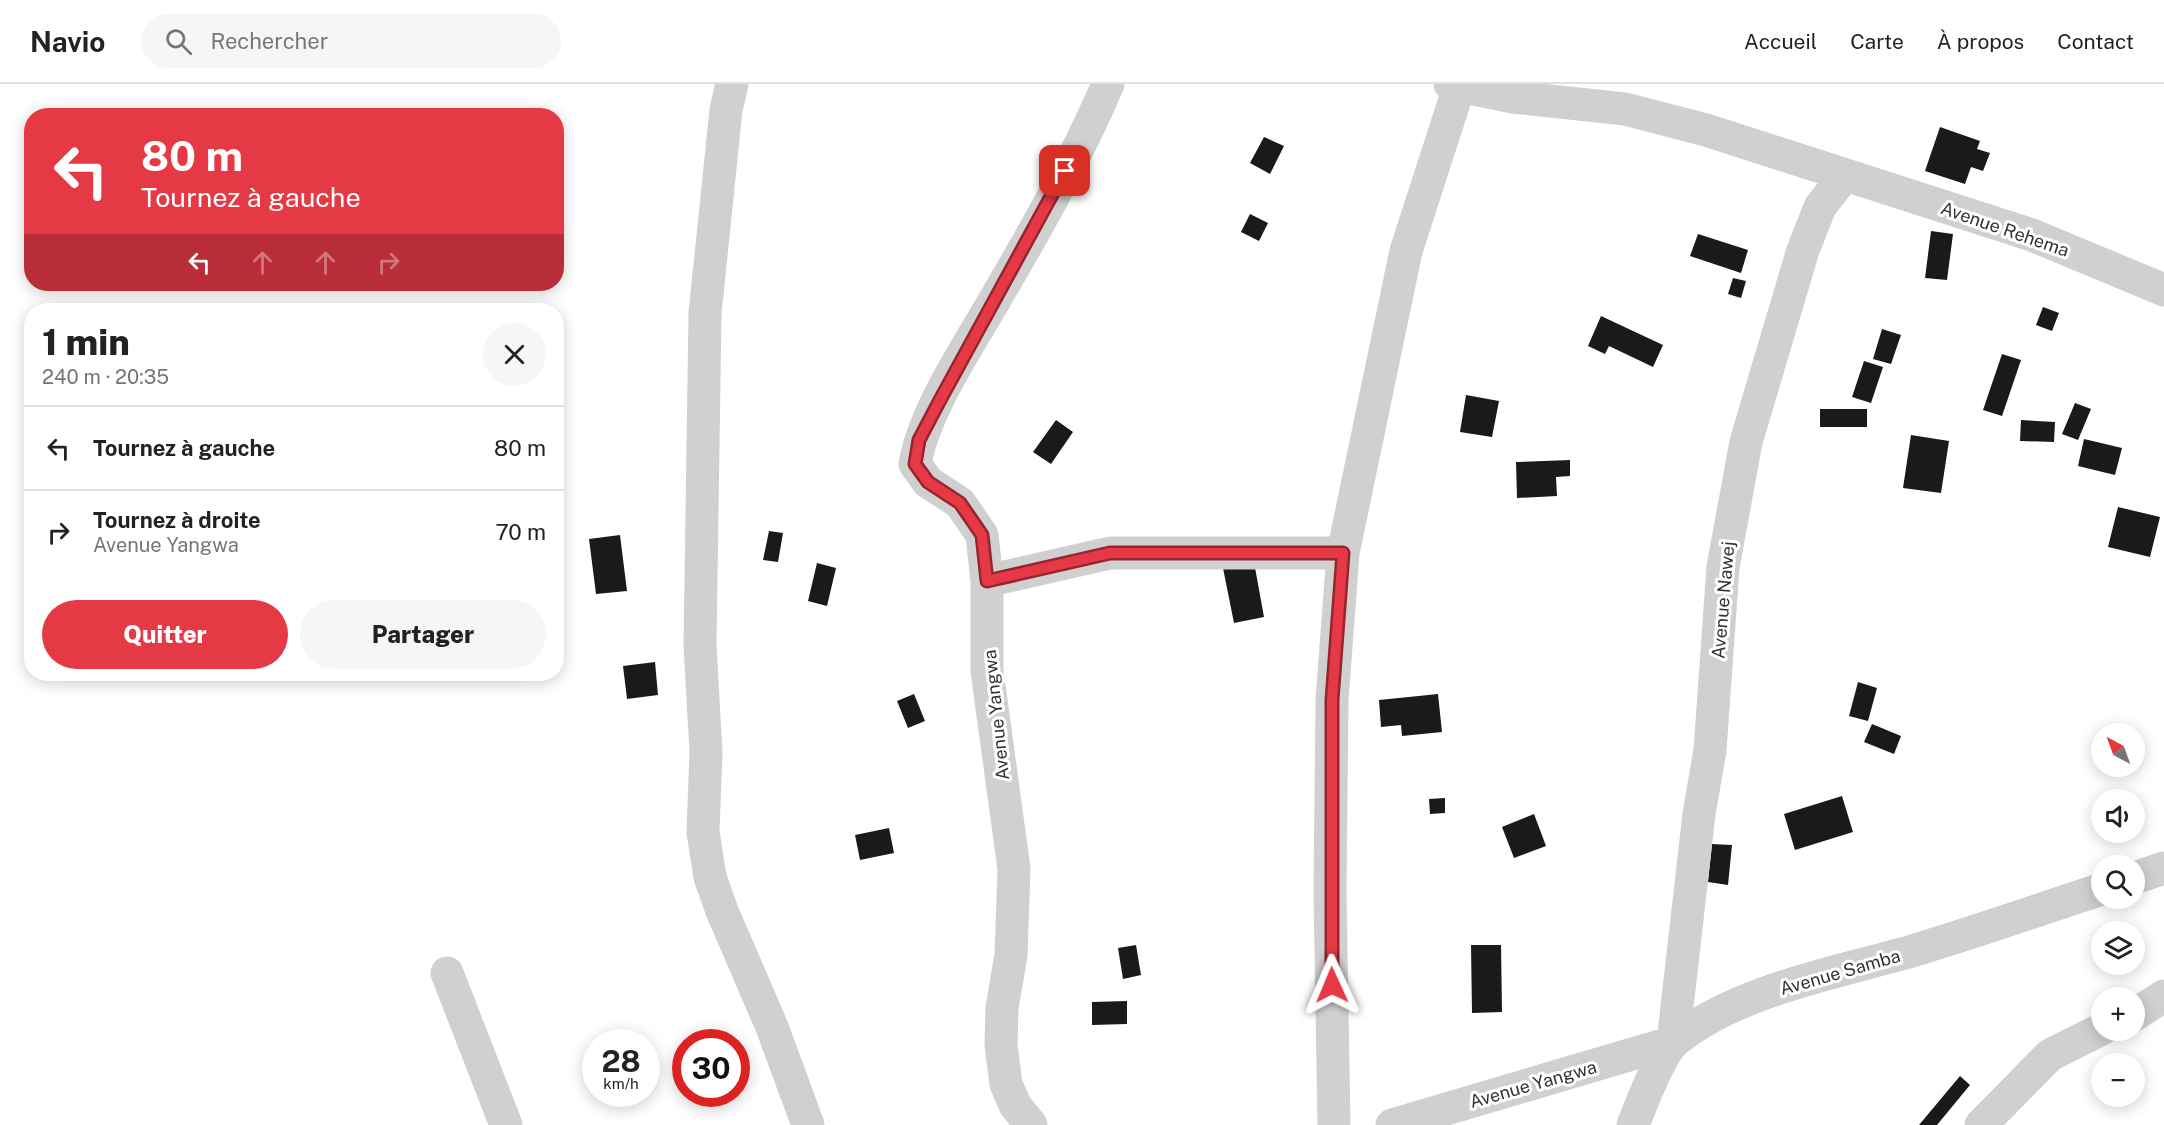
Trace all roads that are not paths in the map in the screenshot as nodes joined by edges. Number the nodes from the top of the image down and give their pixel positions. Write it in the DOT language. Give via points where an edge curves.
graph roads {
  1 [pos="732,84"];
  2 [pos="1108,84"];
  3 [pos="1456,85"];
  4 [pos="1844,176"];
  5 [pos="2164,290"];
  6 [pos="1343,553"];
  7 [pos="987,581"];
  8 [pos="2164,868"];
  9 [pos="2145,874"];
  10 [pos="2091,893"];
  11 [pos="447,973"];
  12 [pos="2164,996"];
  13 [pos="2145,1008"];
  14 [pos="2091,1034"];
  15 [pos="1673,1042"];
  16 [pos="506,1125"];
  17 [pos="808,1125"];
  18 [pos="1031,1125"];
  19 [pos="1334,1125"];
  20 [pos="1392,1125"];
  21 [pos="1633,1125"];
  22 [pos="1980,1125"];
  1 -- 17 [label="street" via="705,313 700,645 706,752 703,832 710,877 722,911 772,1027"];
  2 -- 7 [label="street, Avenue Yangwa" via="919,440 915,464 928,482 960,503 982,535"];
  3 -- 4 [label="street, Avenue Rehema" via="1513,97 1625,109 1706,130"];
  3 -- 6 [label="street" via="1406,251"];
  4 -- 5 [label="street, Avenue Rehema" via="2032,235"];
  4 -- 15 [label="street, Avenue Nawej" via="1820,207 1803,250 1746,442 1723,567 1710,750 1697,825"];
  6 -- 7 [label="street" via="1110,553"];
  6 -- 19 [label="street" via="1332,700"];
  7 -- 18 [label="street, Avenue Yangwa" via="987,671 1014,869 1011,955 1002,1008 1001,1045 1006,1084"];
  8 -- 9 [label="street"];
  10 -- 15 [label="street, Avenue Samba" via="1764,994 1711,1017"];
  11 -- 16 [label="street"];
  12 -- 13 [label="street"];
  14 -- 22 [label="street" via="2050,1055"];
  15 -- 20 [label="street, Avenue Yangwa"];
  15 -- 21 [label="street, Avenue Samba"];
}
